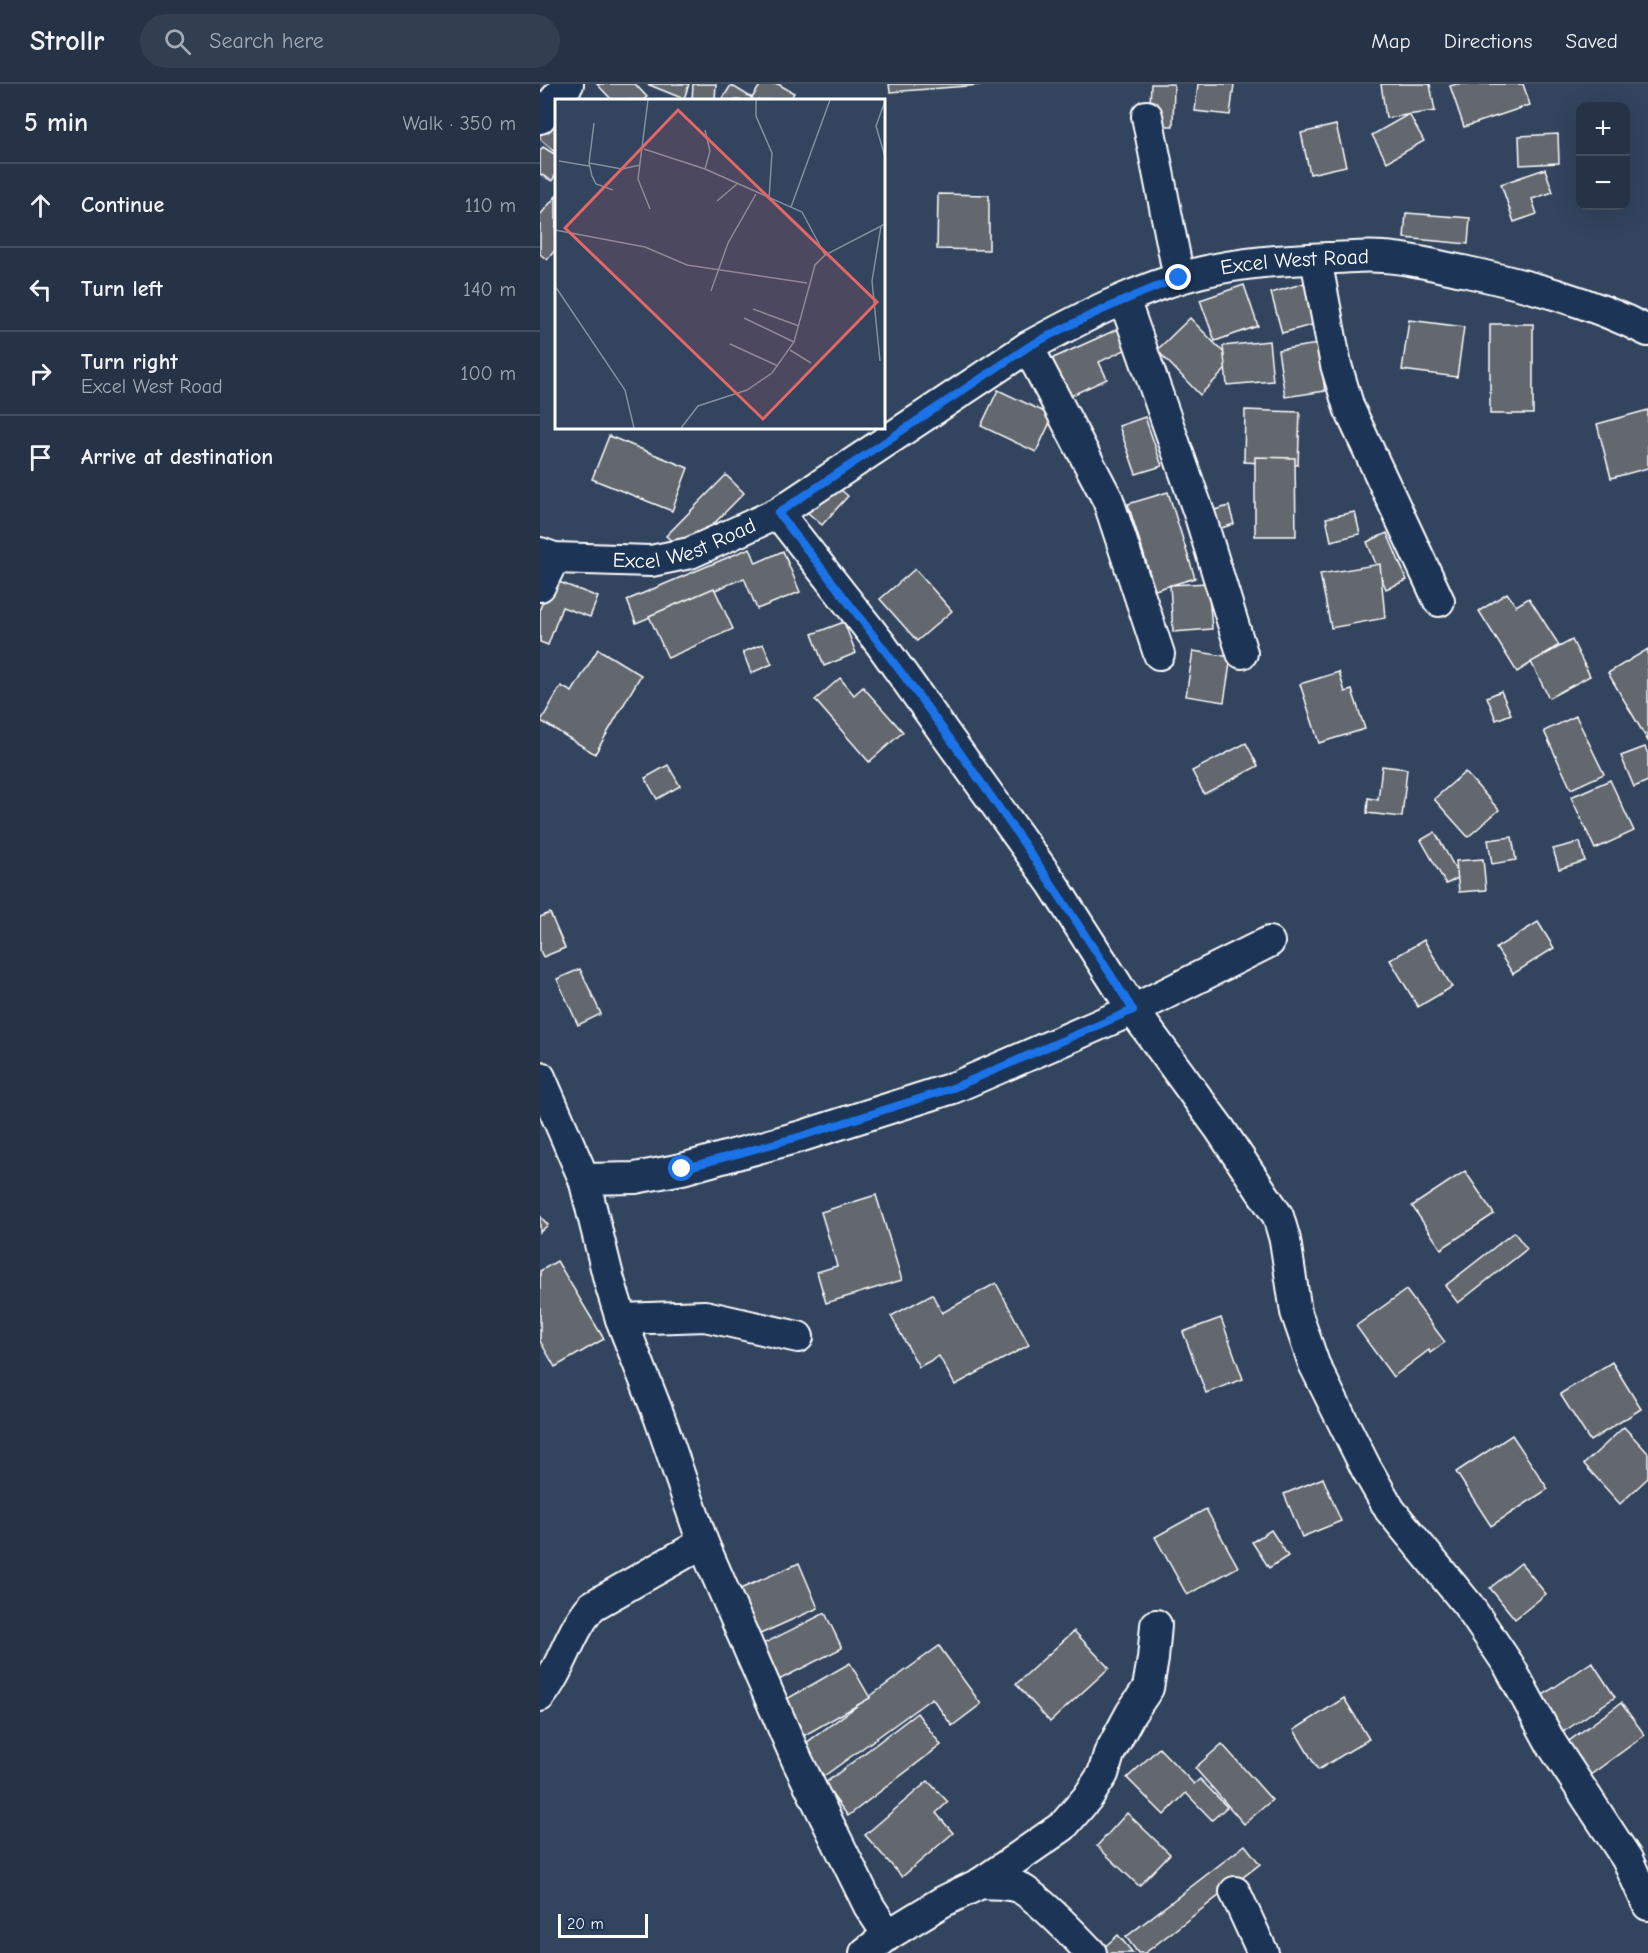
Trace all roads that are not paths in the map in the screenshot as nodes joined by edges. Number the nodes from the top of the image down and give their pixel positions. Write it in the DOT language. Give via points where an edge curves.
graph roads {
  1 [pos="568,84"];
  2 [pos="556,99"];
  3 [pos="555,100"];
  4 [pos="1148,116"];
  5 [pos="540,118"];
  6 [pos="1316,259"];
  7 [pos="1179,278"];
  8 [pos="1124,299"];
  9 [pos="1648,331"];
  10 [pos="1028,347"];
  11 [pos="778,513"];
  12 [pos="547,555"];
  13 [pos="540,586"];
  14 [pos="1439,601"];
  15 [pos="1242,653"];
  16 [pos="1159,654"];
  17 [pos="1269,942"];
  18 [pos="1133,1010"];
  19 [pos="542,1086"];
  20 [pos="584,1179"];
  21 [pos="621,1319"];
  22 [pos="798,1336"];
  23 [pos="703,1543"];
  24 [pos="1156,1625"];
  25 [pos="540,1696"];
  26 [pos="981,1883"];
  27 [pos="1235,1892"];
  28 [pos="1648,1905"];
  29 [pos="876,1944"];
  30 [pos="1091,1953"];
  31 [pos="1263,1953"];
  1 -- 2 [label="street"];
  3 -- 5 [label="street"];
  4 -- 7 [label="street"];
  6 -- 7 [label="street, Excel West Road" via="1233,265"];
  6 -- 9 [label="street, Excel West Road" via="1383,256 1467,272 1581,302"];
  6 -- 14 [label="street" via="1348,408"];
  7 -- 8 [label="street, Excel West Road"];
  8 -- 10 [label="street, Excel West Road"];
  8 -- 15 [label="street" via="1200,516"];
  10 -- 11 [label="street, Excel West Road"];
  10 -- 16 [label="street" via="1108,500"];
  11 -- 12 [label="street, Excel West Road" via="690,553 651,561"];
  11 -- 18 [label="street" via="880,644 990,796 1052,883"];
  12 -- 13 [label="street"];
  17 -- 18 [label="street"];
  18 -- 20 [label="street" via="953,1088 802,1136 682,1169 635,1178"];
  18 -- 28 [label="street" via="1278,1216 1296,1312 1314,1364 1390,1510 1468,1605 1508,1664 1551,1743 1627,1859"];
  19 -- 20 [label="street"];
  20 -- 21 [label="street"];
  21 -- 22 [label="street" via="705,1316"];
  21 -- 23 [label="street"];
  23 -- 25 [label="street" via="592,1606"];
  23 -- 29 [label="street" via="797,1760 868,1906"];
  24 -- 26 [label="street" via="1148,1688 1088,1797 1063,1826"];
  26 -- 29 [label="street" via="942,1902"];
  26 -- 30 [label="street" via="1018,1888"];
  27 -- 31 [label="street"];
}
